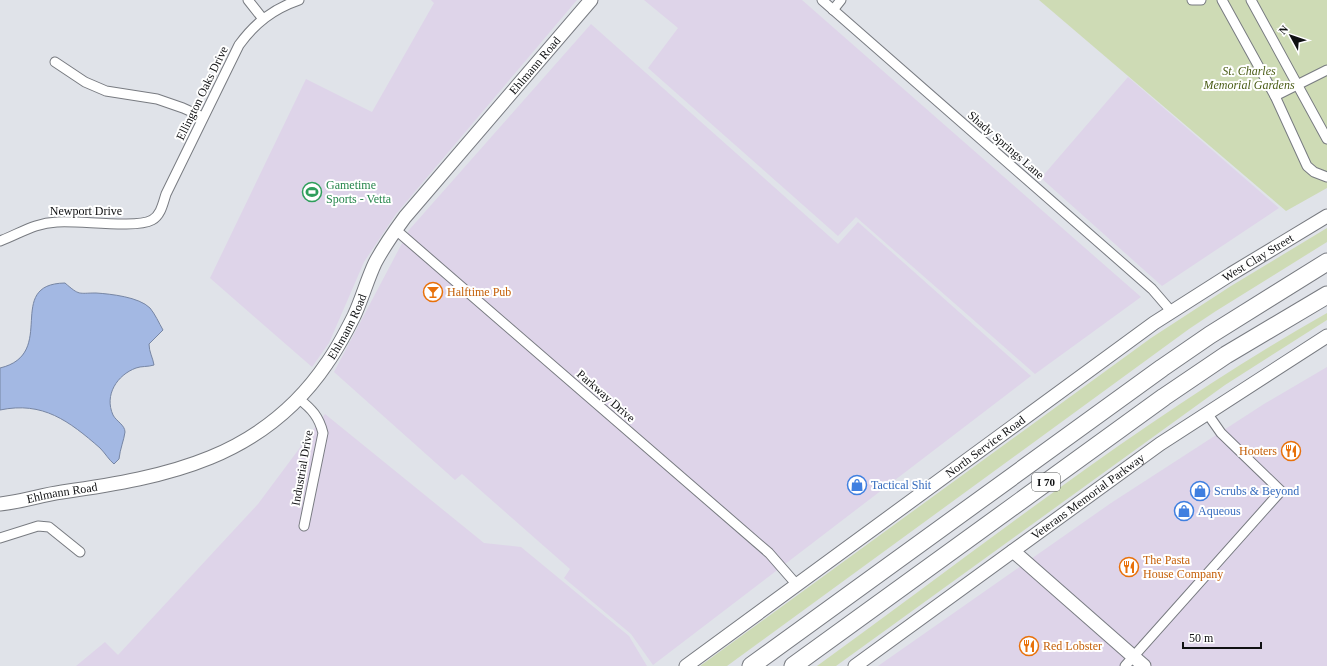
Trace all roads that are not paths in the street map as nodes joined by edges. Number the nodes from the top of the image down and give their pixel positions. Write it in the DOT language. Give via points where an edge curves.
graph roads {
  1 [pos="248,0"];
  2 [pos="299,0"];
  3 [pos="591,0"];
  4 [pos="822,0"];
  5 [pos="841,0"];
  6 [pos="1192,0"];
  7 [pos="1201,0"];
  8 [pos="1222,0"];
  9 [pos="1250,0"];
  10 [pos="833,10"];
  11 [pos="262,19"];
  12 [pos="55,62"];
  13 [pos="1327,70"];
  14 [pos="1297,85"];
  15 [pos="1275,96"];
  16 [pos="203,117"];
  17 [pos="1327,139"];
  18 [pos="1327,177"];
  19 [pos="1327,216"];
  20 [pos="152,219"];
  21 [pos="396,230"];
  22 [pos="0,241"];
  23 [pos="1327,262"];
  24 [pos="1327,295"];
  25 [pos="1188,300"];
  26 [pos="1171,312"];
  27 [pos="1327,336"];
  28 [pos="299,399"];
  29 [pos="1207,413"];
  30 [pos="0,504"];
  31 [pos="304,526"];
  32 [pos="0,538"];
  33 [pos="1013,551"];
  34 [pos="80,552"];
  35 [pos="797,585"];
  36 [pos="1134,663"];
  37 [pos="686,666"];
  38 [pos="751,666"];
  39 [pos="793,666"];
  40 [pos="855,666"];
  1 -- 11 [label="street"];
  2 -- 11 [label="street, Ellington Oaks Drive" via="271,12"];
  3 -- 21 [label="street, Ehlmann Road"];
  4 -- 10 [label="street, Shady Springs Lane"];
  5 -- 10 [label="street"];
  6 -- 7 [label="street"];
  8 -- 15 [label="street"];
  9 -- 14 [label="street"];
  10 -- 26 [label="street, Shady Springs Lane" via="1152,289"];
  11 -- 16 [label="street, Ellington Oaks Drive" via="239,45"];
  12 -- 16 [label="street" via="80,80 106,91 157,99"];
  13 -- 14 [label="street"];
  14 -- 15 [label="street"];
  14 -- 17 [label="street"];
  15 -- 18 [label="street" via="1307,166"];
  16 -- 20 [label="street, Ellington Oaks Drive" via="163,204"];
  19 -- 25 [label="street, West Clay Street"];
  20 -- 22 [label="street, Newport Drive" via="133,223 58,222 34,225"];
  21 -- 28 [label="street, Ehlmann Road" via="375,264 354,315 335,351"];
  21 -- 35 [label="street, Parkway Drive" via="769,553"];
  23 -- 38 [label="highway, I 70" via="1162,368"];
  24 -- 39 [label="highway, I 70" via="1226,355 1164,397"];
  25 -- 26 [label="street, North Service Road"];
  26 -- 35 [label="street, North Service Road"];
  27 -- 29 [label="street, Veterans Memorial Parkway"];
  28 -- 30 [label="street, Ehlmann Road" via="269,426 245,442 205,461 172,472 107,486"];
  28 -- 31 [label="street, Industrial Drive" via="313,410 323,433"];
  29 -- 33 [label="street, Veterans Memorial Parkway"];
  29 -- 36 [label="street" via="1220,433 1281,491"];
  32 -- 34 [label="street" via="38,526 49,526"];
  33 -- 36 [label="street"];
  33 -- 40 [label="street, Veterans Memorial Parkway"];
  35 -- 37 [label="street, North Service Road"];
}
